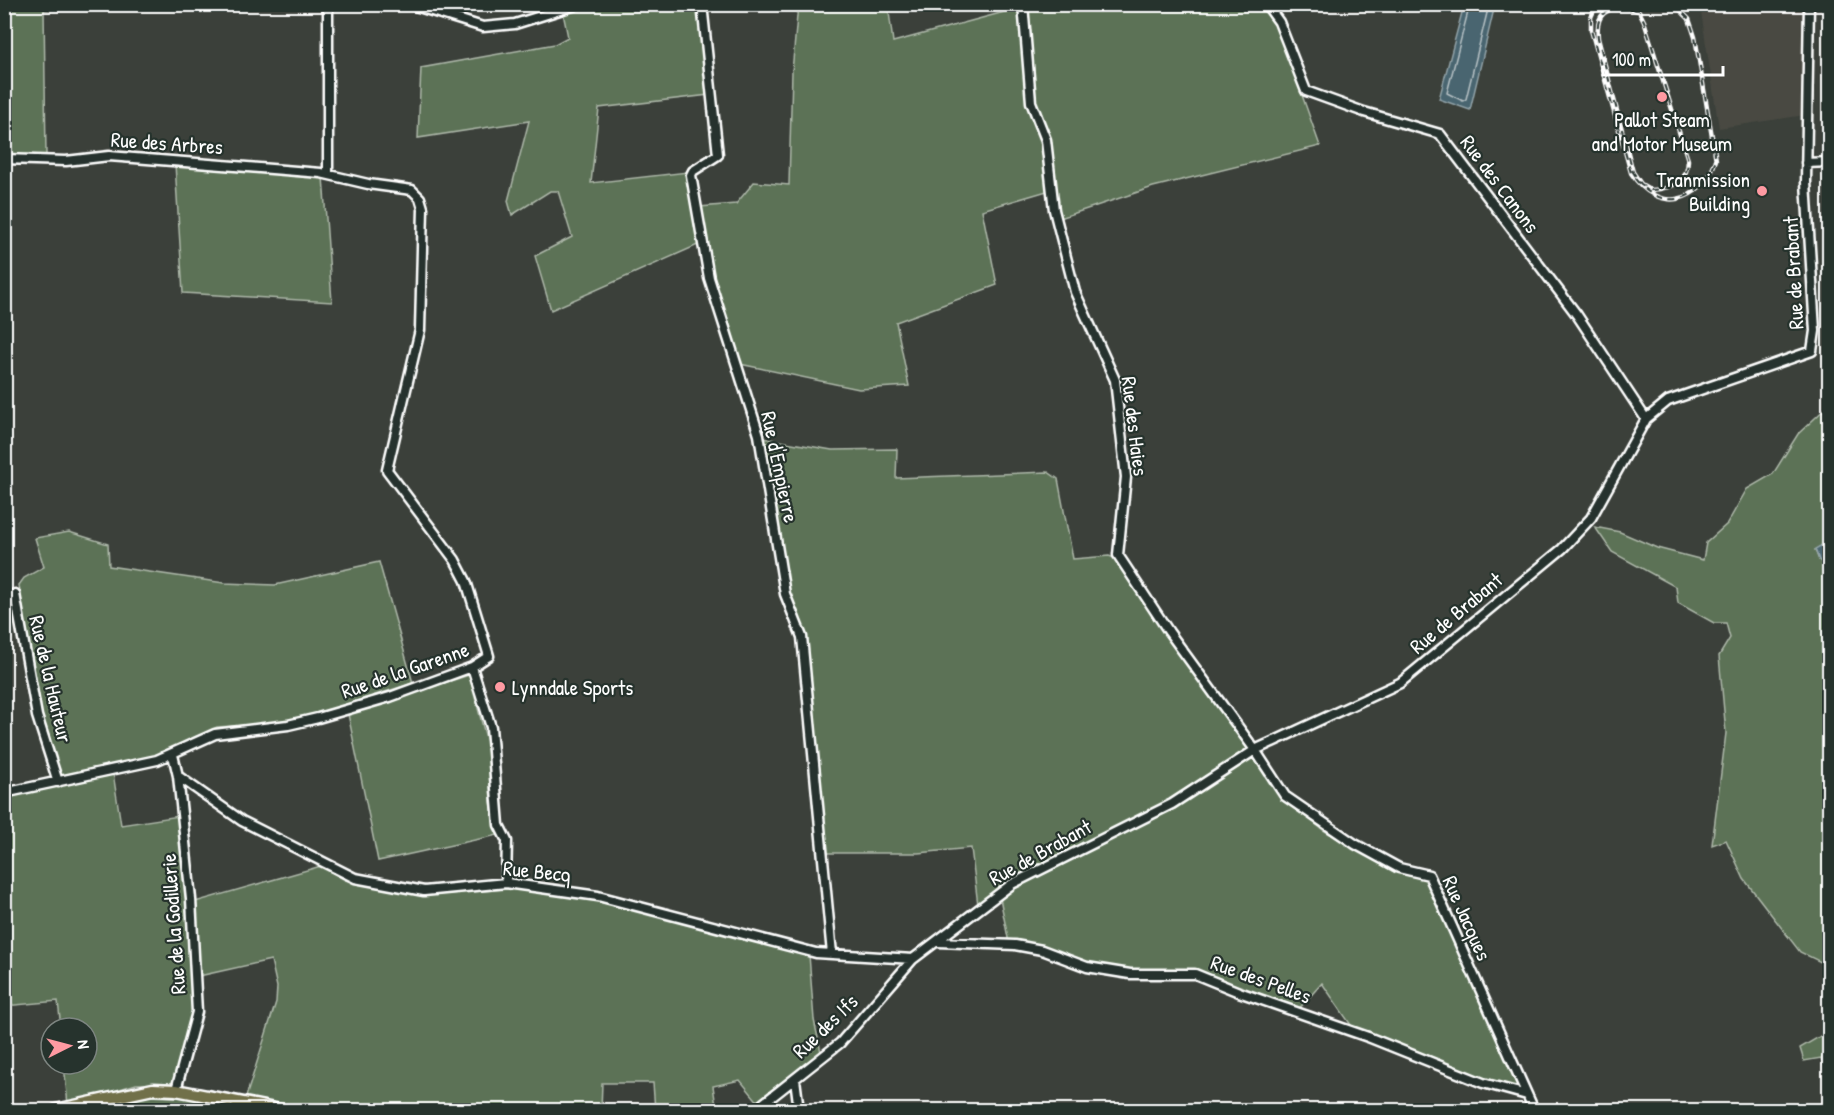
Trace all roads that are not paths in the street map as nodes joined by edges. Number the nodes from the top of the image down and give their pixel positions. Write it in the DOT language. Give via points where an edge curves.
graph roads {
  1 [pos="328,4"];
  2 [pos="409,4"];
  3 [pos="579,4"];
  4 [pos="702,4"];
  5 [pos="1023,4"];
  6 [pos="1266,4"];
  7 [pos="1809,4"];
  8 [pos="4,159"];
  9 [pos="1830,162"];
  10 [pos="1806,163"];
  11 [pos="328,174"];
  12 [pos="1646,419"];
  13 [pos="4,597"];
  14 [pos="472,667"];
  15 [pos="1255,750"];
  16 [pos="172,755"];
  17 [pos="178,776"];
  18 [pos="58,782"];
  19 [pos="4,793"];
  20 [pos="506,884"];
  21 [pos="938,942"];
  22 [pos="832,954"];
  23 [pos="913,959"];
  24 [pos="795,1079"];
  25 [pos="176,1090"];
  26 [pos="1527,1095"];
  27 [pos="56,1110"];
  28 [pos="280,1110"];
  29 [pos="755,1110"];
  30 [pos="798,1110"];
  31 [pos="1534,1110"];
  1 -- 11 [label="street"];
  2 -- 3 [label="street" via="483,27 515,24"];
  4 -- 22 [label="street, Rue d'Empierre" via="718,155 691,175 709,278 759,435 784,594 802,637"];
  5 -- 15 [label="street, Rue des Haies" via="1031,102 1046,140 1054,210 1076,292 1115,380 1126,477 1118,555"];
  6 -- 12 [label="street, Rue des Canons" via="1279,22 1306,91 1440,134 1577,315"];
  7 -- 10 [label="street"];
  8 -- 11 [label="street, Rue des Arbres" via="66,161 109,156"];
  9 -- 10 [label="street"];
  10 -- 12 [label="street, Rue de Brabant" via="1815,348 1681,395"];
  11 -- 14 [label="street, Rue de la Garenne" via="412,190 423,208 420,330 387,470 455,560 466,581 489,656"];
  12 -- 15 [label="street, Rue de Brabant" via="1591,518 1562,549 1400,683"];
  13 -- 18 [label="street, Rue de la Hauteur" via="15,594 37,716"];
  14 -- 16 [label="street, Rue de la Garenne" via="318,718 215,734"];
  14 -- 20 [label="street" via="491,728 499,825 507,841"];
  15 -- 21 [label="street, Rue de Brabant" via="1172,804 1012,884"];
  15 -- 26 [label="street, Rue Jacques" via="1285,796 1355,844 1399,868 1429,875"];
  16 -- 17 [label="street, Rue de la Godillerie"];
  16 -- 18 [label="street, Rue de la Garenne"];
  17 -- 20 [label="street, Rue Becq" via="242,821 355,878 424,891"];
  17 -- 25 [label="street, Rue de la Godillerie" via="191,898 197,1012"];
  18 -- 19 [label="street, Rue de la Garenne"];
  20 -- 22 [label="street, Rue Becq" via="598,896"];
  21 -- 23 [label="street, Rue de Brabant"];
  21 -- 26 [label="street, Rue des Pelles" via="1015,945 1042,950 1087,967 1130,974 1195,974 1483,1083"];
  22 -- 23 [label="street, Rue Becq"];
  23 -- 24 [label="street, Rue des Ifs" via="840,1043"];
  24 -- 29 [label="street, Rue des Ifs"];
  24 -- 30 [label="street"];
  25 -- 27 [label="main road" via="129,1092"];
  25 -- 28 [label="main road"];
  26 -- 31 [label="street, Rue Jacques"];
}
